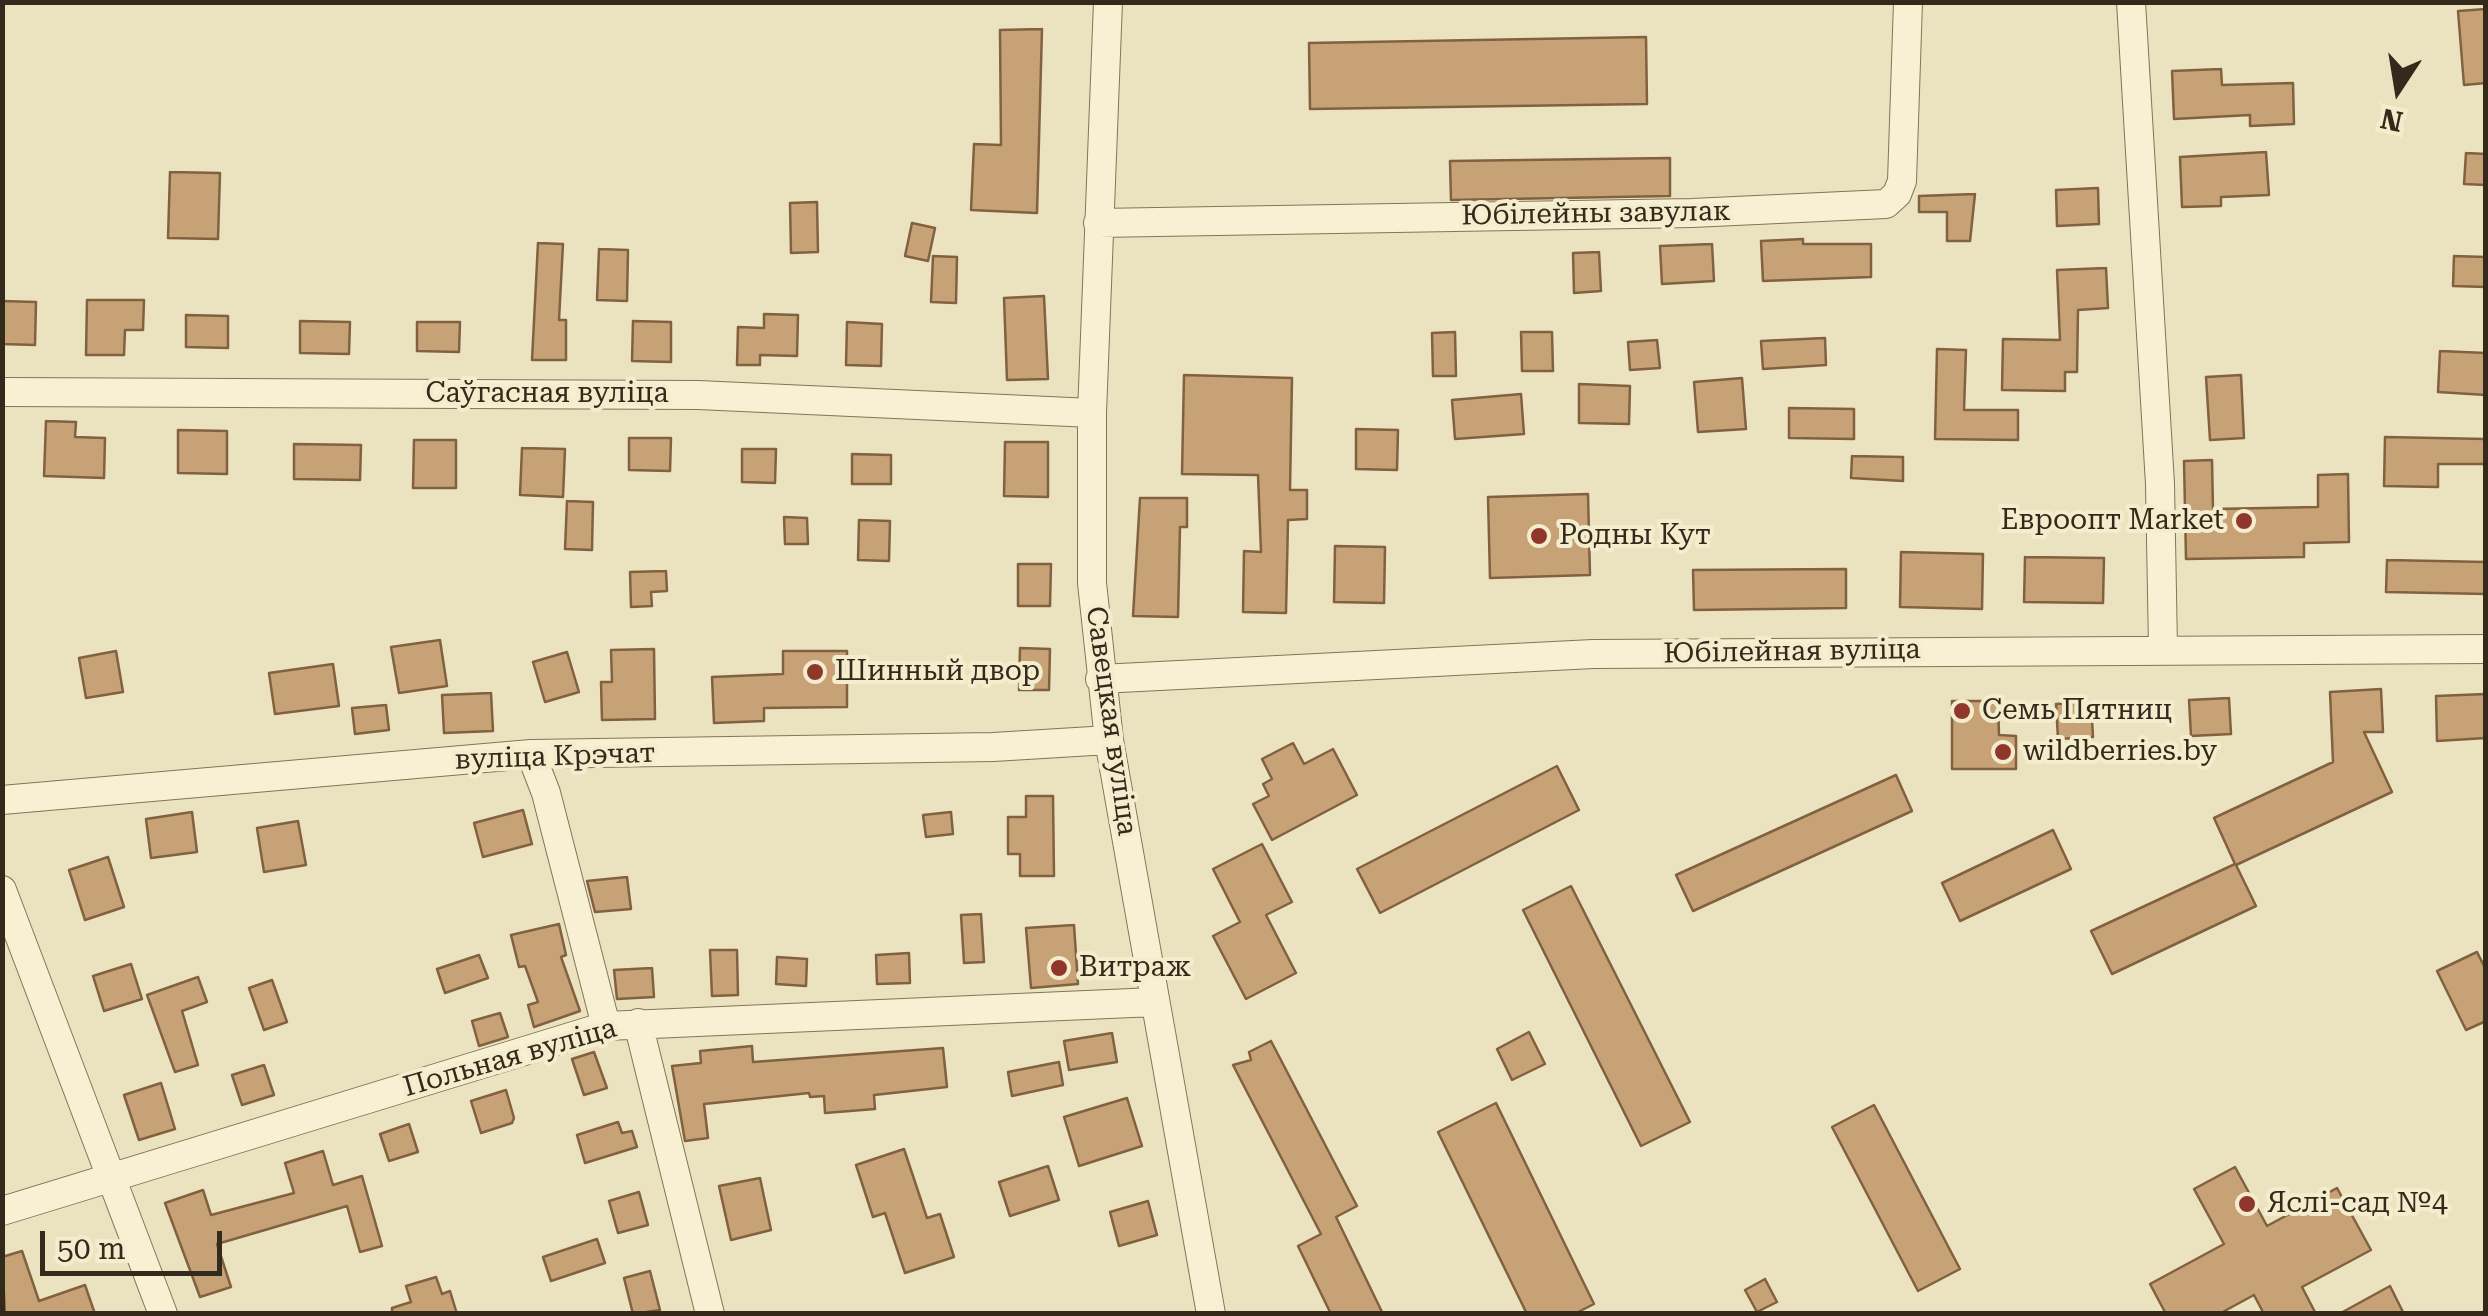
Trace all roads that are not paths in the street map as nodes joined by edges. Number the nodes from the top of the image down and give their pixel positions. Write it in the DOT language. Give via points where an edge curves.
graph roads {
  1 [pos="1108,2"];
  2 [pos="1908,2"];
  3 [pos="2131,2"];
  4 [pos="1098,223"];
  5 [pos="2,392"];
  6 [pos="1092,413"];
  7 [pos="2162,648"];
  8 [pos="2486,648"];
  9 [pos="1100,679"];
  10 [pos="1110,740"];
  11 [pos="531,754"];
  12 [pos="2,800"];
  13 [pos="2,890"];
  14 [pos="1155,1002"];
  15 [pos="638,1023"];
  16 [pos="606,1026"];
  17 [pos="111,1177"];
  18 [pos="2,1211"];
  19 [pos="162,1314"];
  20 [pos="710,1314"];
  21 [pos="1211,1314"];
  1 -- 4 [label="street, Савецкая вуліца"];
  2 -- 4 [label="street, Юбілейны завулак" via="1902,182 1886,204"];
  3 -- 7 [label="street" via="2160,484"];
  4 -- 6 [label="street, Савецкая вуліца"];
  5 -- 6 [label="street, Саўгасная вуліца" via="698,395"];
  6 -- 9 [label="street, Савецкая вуліца" via="1092,582"];
  7 -- 8 [label="street, Юбілейная вуліца"];
  7 -- 9 [label="street, Юбілейная вуліца" via="1593,654"];
  9 -- 10 [label="street, Савецкая вуліца"];
  10 -- 11 [label="street, вуліца Крэчат"];
  10 -- 14 [label="street, Савецкая вуліца"];
  11 -- 12 [label="street, вуліца Крэчат"];
  11 -- 16 [label="street"];
  13 -- 17 [label="street"];
  14 -- 15 [label="street, Польная вуліца"];
  14 -- 21 [label="street, Савецкая вуліца"];
  15 -- 16 [label="street, Польная вуліца"];
  15 -- 20 [label="street"];
  16 -- 17 [label="street, Польная вуліца"];
  17 -- 18 [label="street, Польная вуліца"];
  17 -- 19 [label="street"];
}
